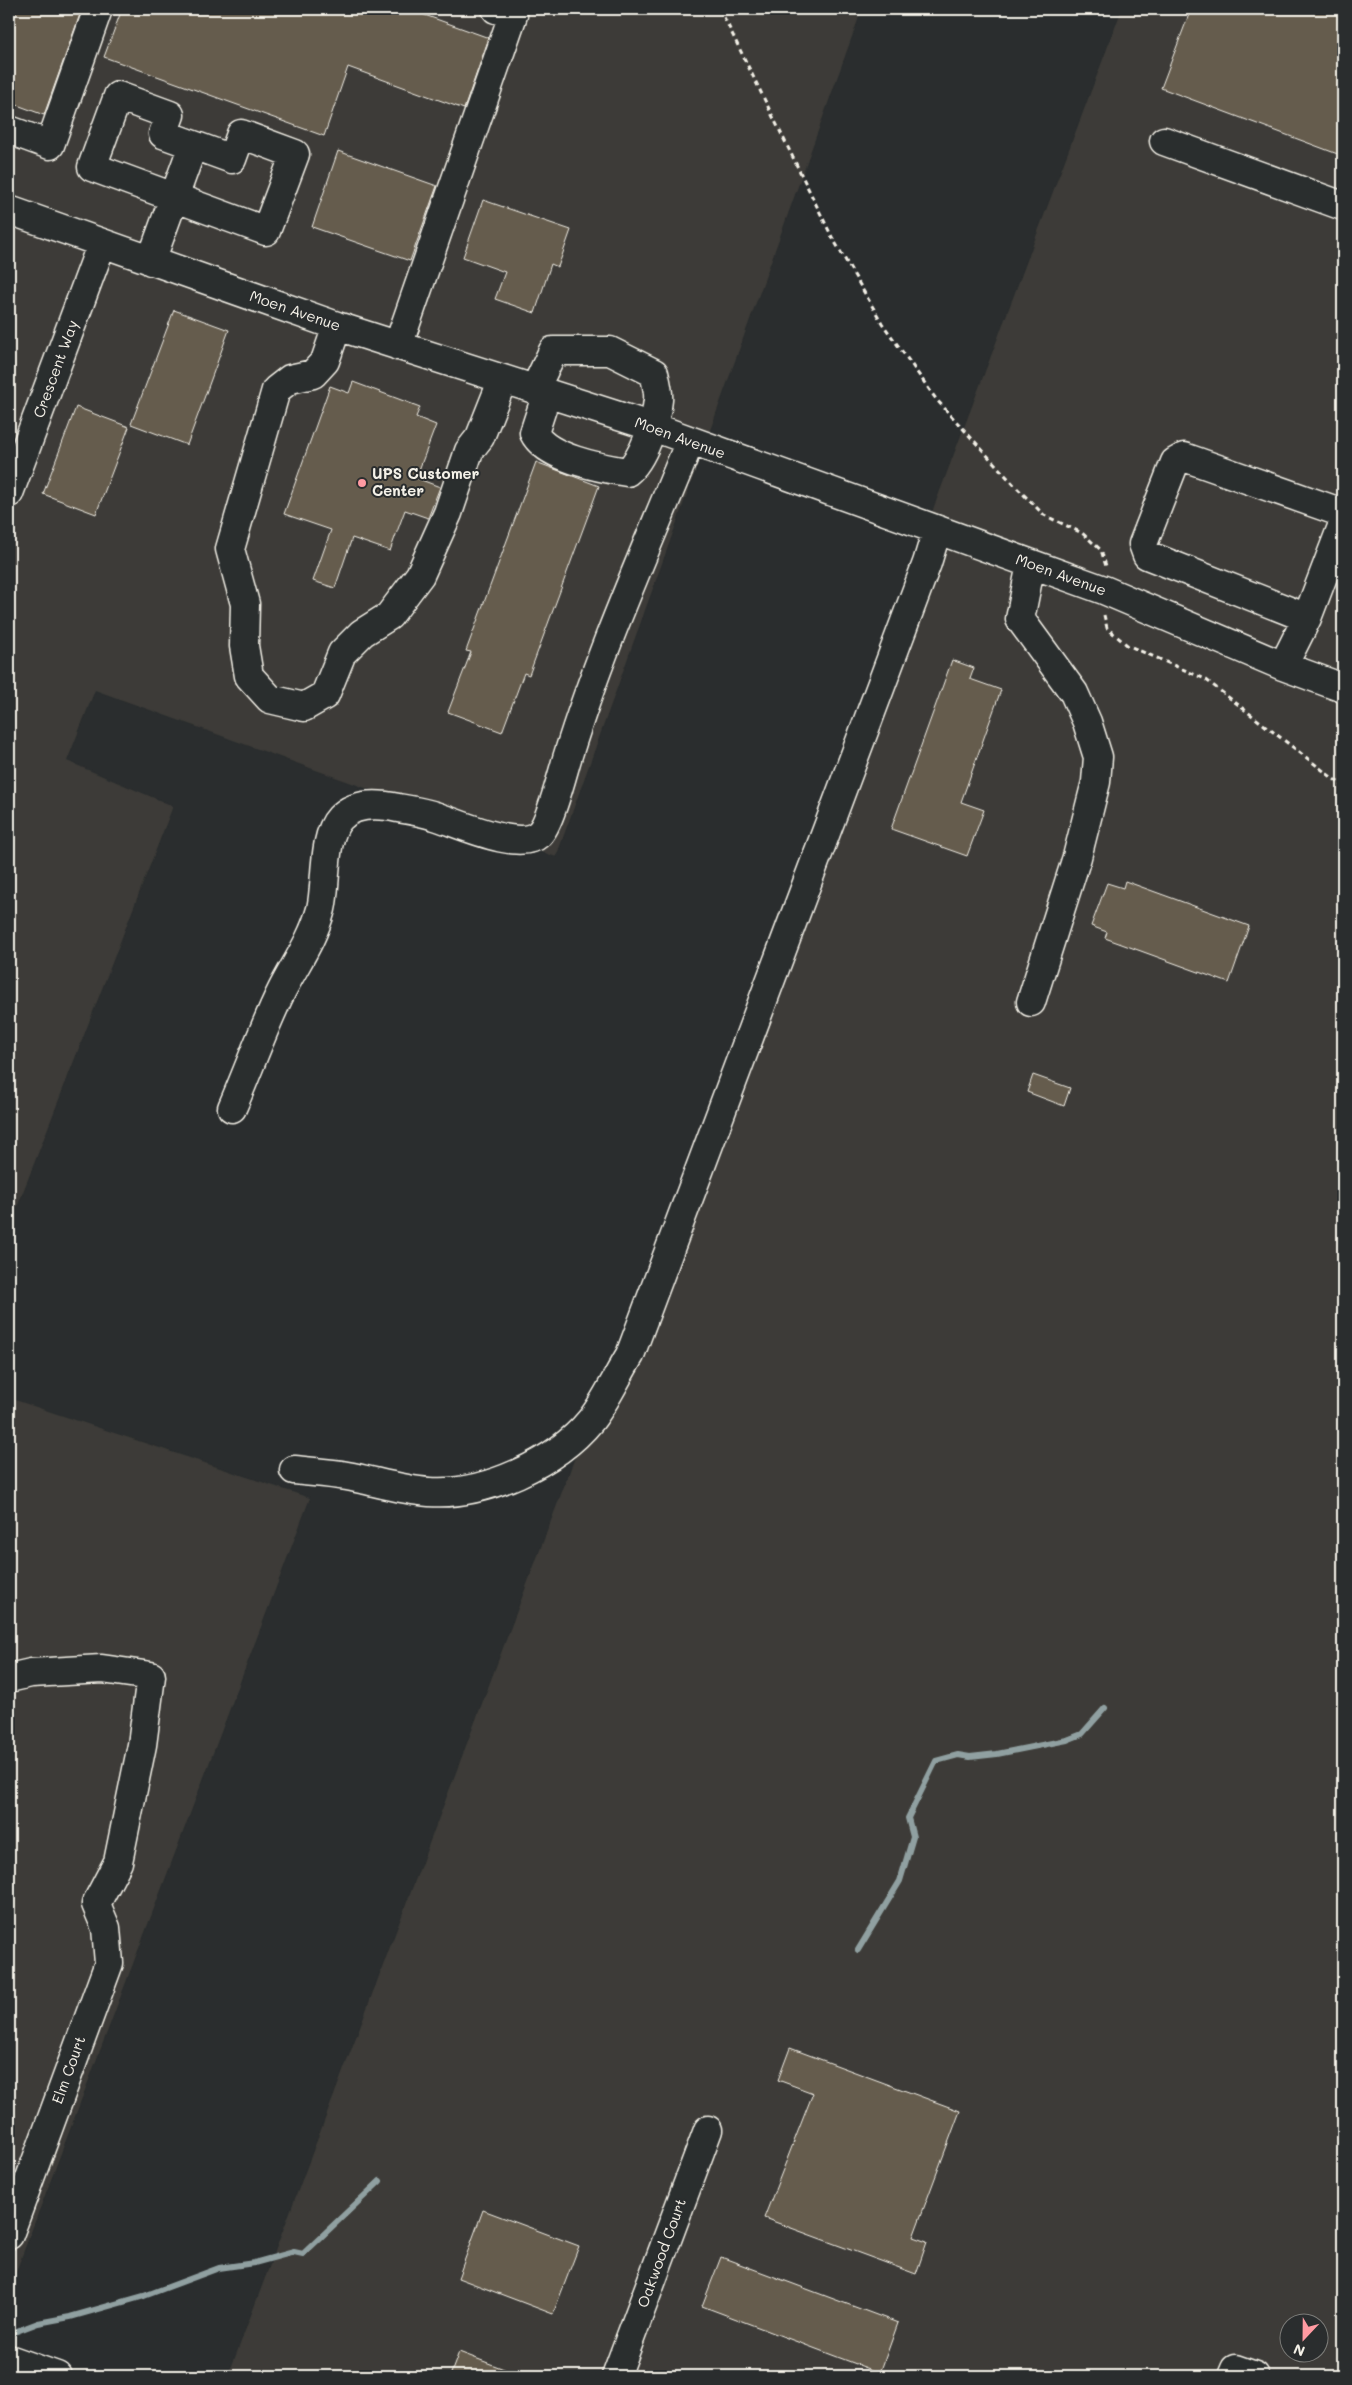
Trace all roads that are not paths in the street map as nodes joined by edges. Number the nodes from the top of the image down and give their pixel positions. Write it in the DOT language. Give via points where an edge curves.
graph roads {
  1 [pos="98,9"];
  2 [pos="496,9"];
  3 [pos="9,130"];
  4 [pos="1164,141"];
  5 [pos="193,145"];
  6 [pos="173,197"];
  7 [pos="1343,206"];
  8 [pos="9,210"];
  9 [pos="102,244"];
  10 [pos="151,261"];
  11 [pos="337,326"];
  12 [pos="398,346"];
  13 [pos="503,379"];
  14 [pos="541,391"];
  15 [pos="652,427"];
  16 [pos="690,442"];
  17 [pos="9,493"];
  18 [pos="1343,517"];
  19 [pos="1343,524"];
  20 [pos="937,530"];
  21 [pos="1031,564"];
  22 [pos="1307,618"];
  23 [pos="1283,666"];
  24 [pos="1343,688"];
  25 [pos="1031,1002"];
  26 [pos="232,1108"];
  27 [pos="294,1470"];
  28 [pos="9,1678"];
  29 [pos="708,2130"];
  30 [pos="9,2235"];
  31 [pos="9,2359"];
  32 [pos="57,2376"];
  33 [pos="616,2376"];
  34 [pos="1232,2376"];
  35 [pos="1255,2376"];
  1 -- 3 [label="street" via="50,145"];
  2 -- 12 [label="street" via="513,15"];
  4 -- 7 [label="street"];
  5 -- 6 [label="street"];
  5 -- 6 [label="street" via="163,134 170,115 118,96 92,167"];
  5 -- 6 [label="street" via="232,159 241,134 295,154 266,231"];
  6 -- 10 [label="street"];
  8 -- 9 [label="street, Moen Avenue"];
  9 -- 10 [label="street, Moen Avenue"];
  9 -- 17 [label="street, Crescent Way"];
  10 -- 11 [label="street, Moen Avenue"];
  11 -- 12 [label="street, Moen Avenue"];
  11 -- 13 [label="street" via="325,361 313,374 290,379 276,390 230,549 245,604 244,646 249,676 270,700 304,707 325,694 342,653 362,634 389,616 420,575 448,513 469,451 480,437"];
  12 -- 13 [label="street, Moen Avenue"];
  13 -- 14 [label="street, Moen Avenue"];
  14 -- 15 [label="street, Moen Avenue"];
  14 -- 15 [label="street" via="534,433 537,439 554,452 604,469 627,472 634,467"];
  14 -- 15 [label="street" via="553,351 610,352 654,373 658,399"];
  15 -- 16 [label="street, Moen Avenue"];
  16 -- 20 [label="street, Moen Avenue"];
  16 -- 26 [label="street" via="581,715 542,832 522,840 502,838 432,815 383,805 350,810 339,818 329,847 316,925 281,991"];
  18 -- 22 [label="street" via="1337,510 1184,457 1175,462 1143,544 1147,554"];
  19 -- 22 [label="street"];
  20 -- 21 [label="street, Moen Avenue"];
  20 -- 27 [label="street" via="630,1355 591,1420 551,1456 497,1482 468,1489 430,1492 347,1476"];
  21 -- 23 [label="street, Moen Avenue" via="1104,590"];
  21 -- 25 [label="street" via="1020,619 1074,693 1098,757 1096,782 1078,857"];
  22 -- 23 [label="street"];
  23 -- 24 [label="street, Moen Avenue"];
  28 -- 30 [label="street, Elm Court" via="31,1673 102,1669 151,1676 142,1745 118,1862 96,1904 106,1928 109,1963"];
  29 -- 33 [label="street, Oakwood Court"];
  31 -- 32 [label="street"];
  34 -- 35 [label="street" via="1235,2369"];
}
